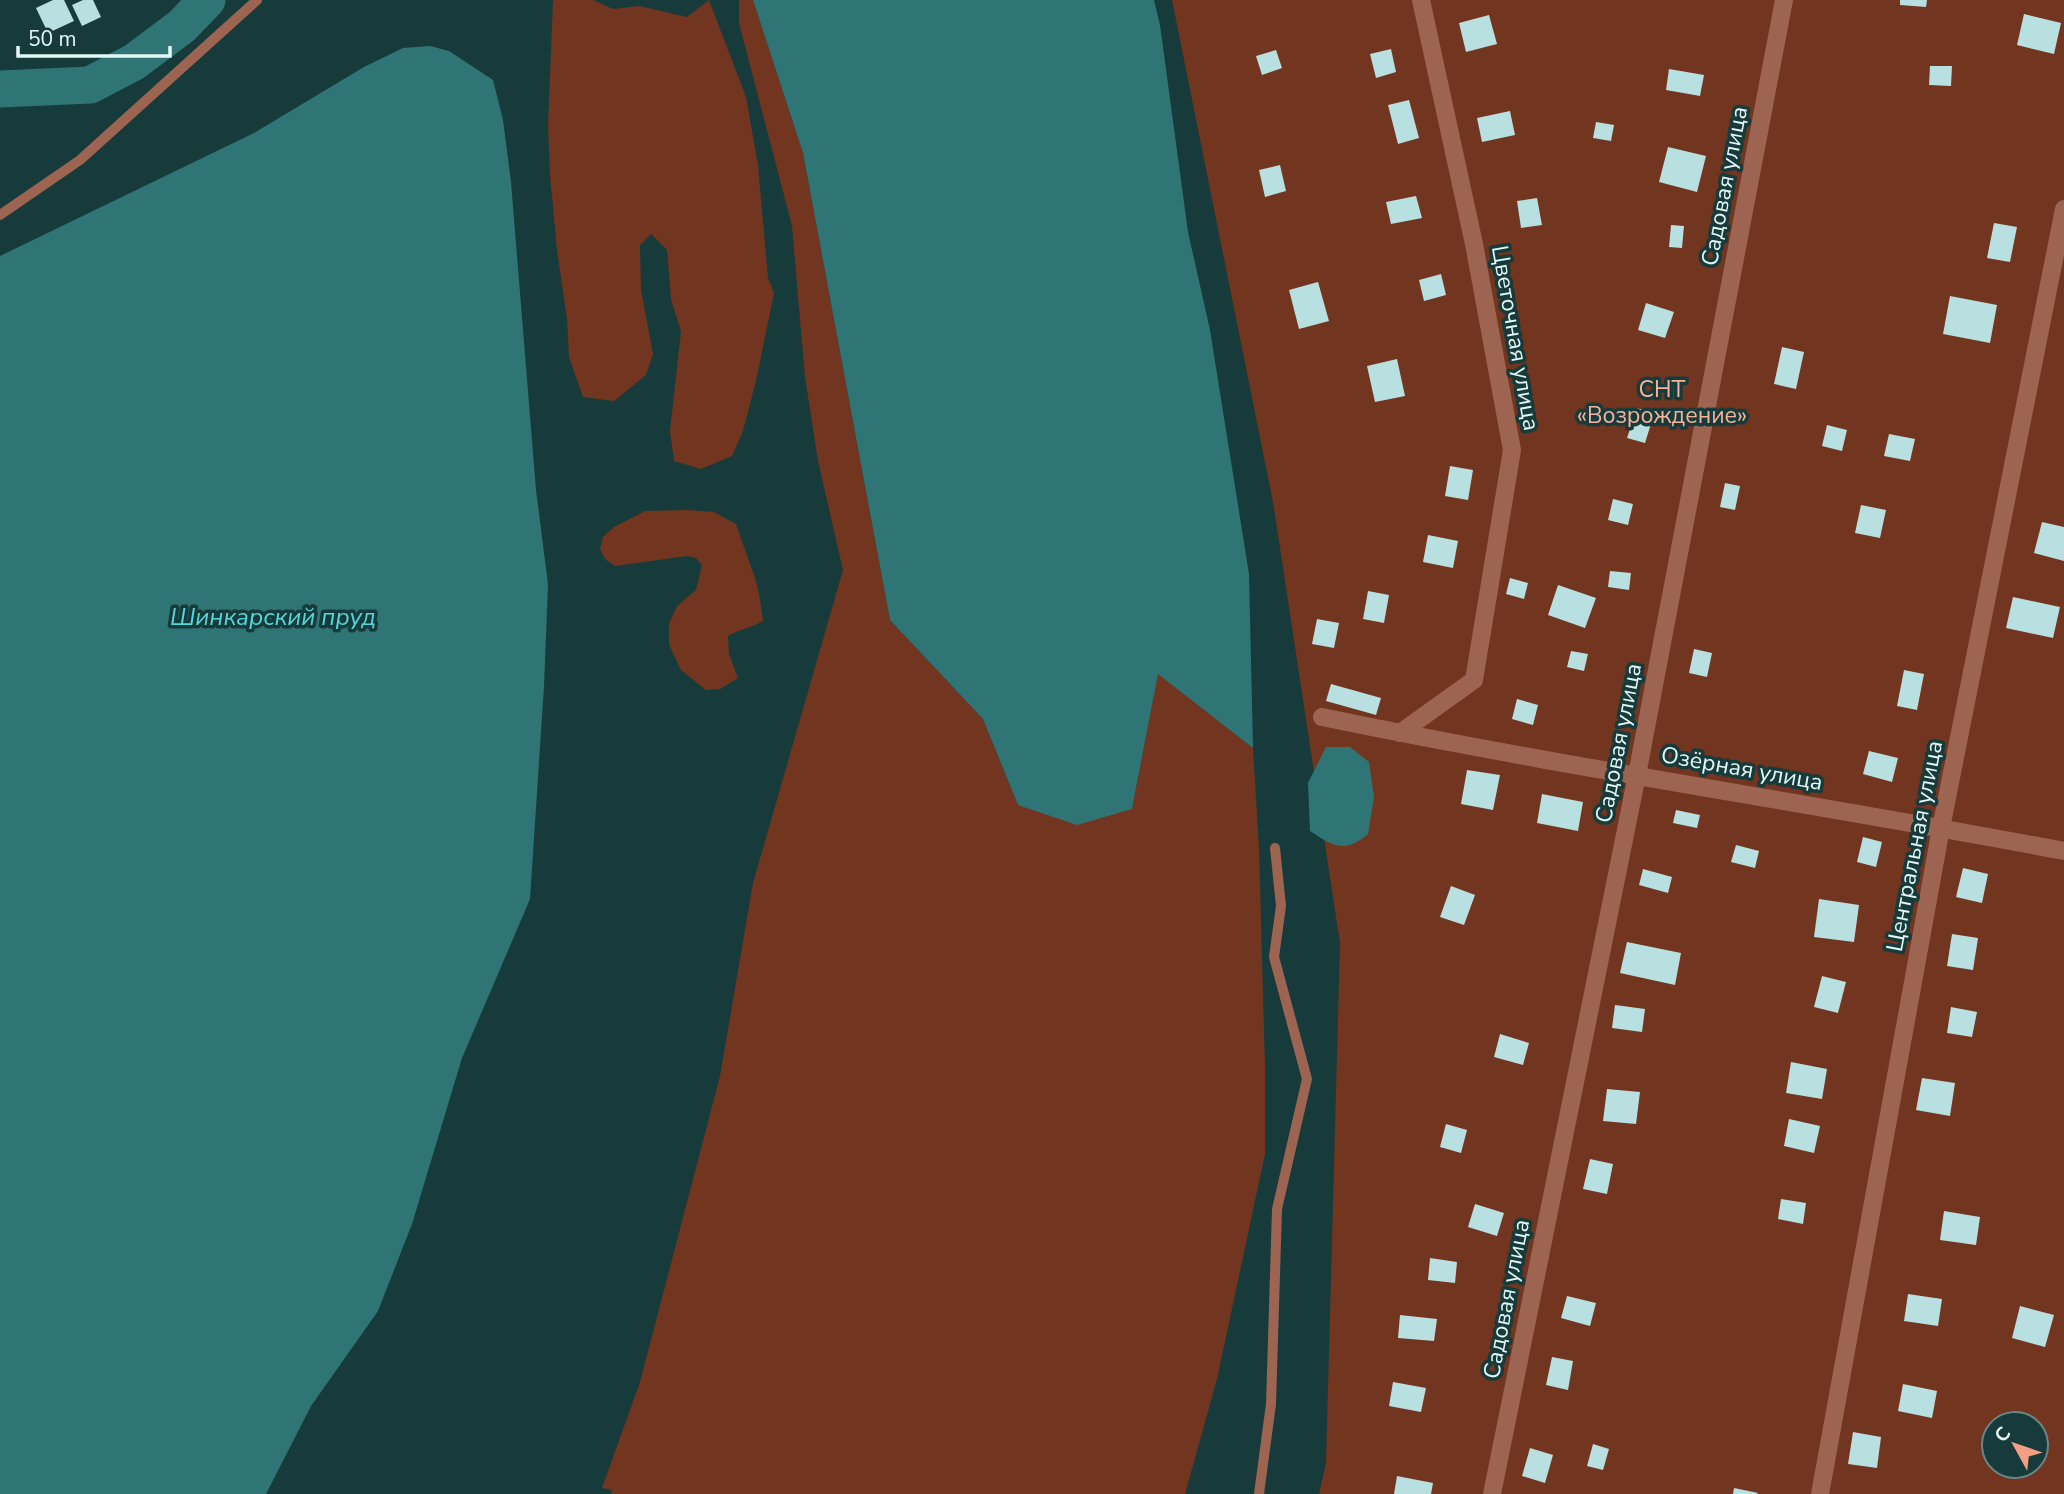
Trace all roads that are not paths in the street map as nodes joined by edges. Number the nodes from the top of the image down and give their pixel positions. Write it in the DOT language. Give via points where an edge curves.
graph roads {
  1 [pos="257,0"];
  2 [pos="1421,0"];
  3 [pos="1784,0"];
  4 [pos="2064,209"];
  5 [pos="0,215"];
  6 [pos="1322,717"];
  7 [pos="1406,734"];
  8 [pos="1637,775"];
  9 [pos="1941,828"];
  10 [pos="1275,848"];
  11 [pos="2064,851"];
  12 [pos="1259,1494"];
  13 [pos="1492,1494"];
  14 [pos="1820,1494"];
  1 -- 5 [label="lane" via="80,160"];
  2 -- 7 [label="street, Цветочная улица" via="1474,244 1512,450 1474,680"];
  3 -- 8 [label="street, Садовая улица"];
  4 -- 9 [label="street, Центральная улица"];
  6 -- 7 [label="street, Озёрная улица"];
  7 -- 8 [label="street, Озёрная улица"];
  8 -- 9 [label="street, Озёрная улица"];
  8 -- 13 [label="street, Садовая улица"];
  9 -- 11 [label="street, Озёрная улица"];
  9 -- 14 [label="street, Центральная улица"];
  10 -- 12 [label="lane" via="1281,906 1274,957 1307,1079 1277,1209 1271,1404"];
}
